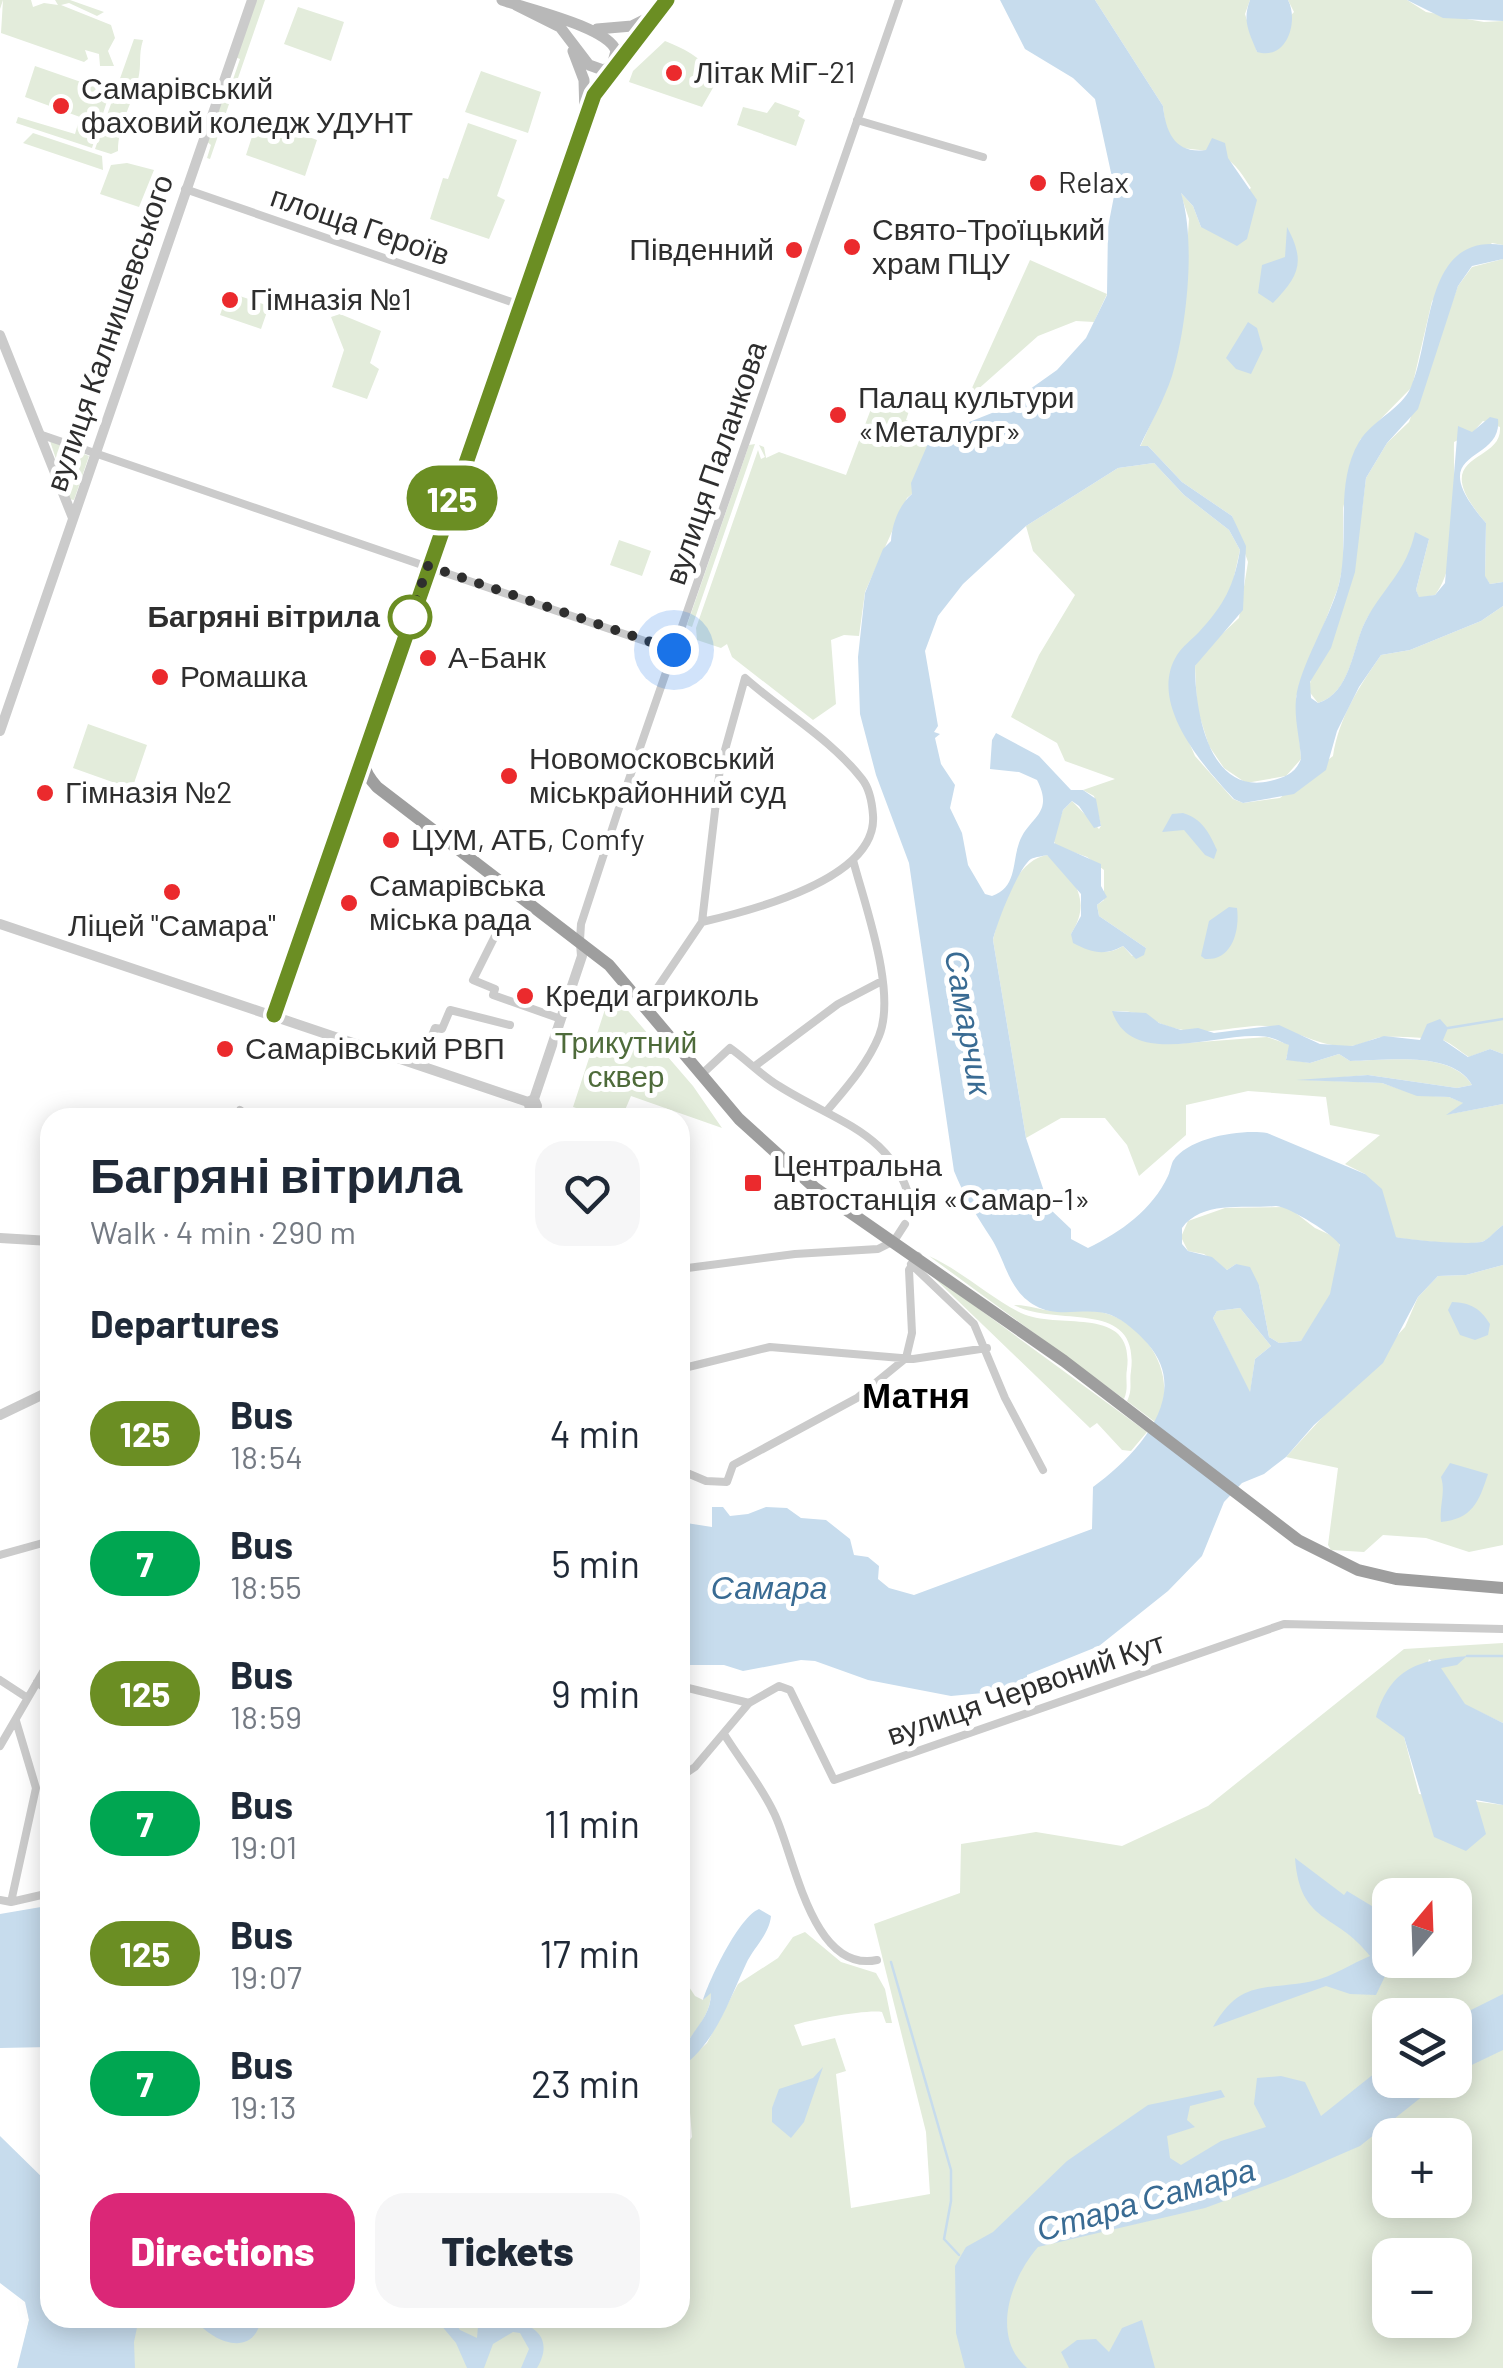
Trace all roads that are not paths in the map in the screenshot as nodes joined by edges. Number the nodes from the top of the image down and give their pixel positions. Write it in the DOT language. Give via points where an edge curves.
graph roads {
  1 [pos="252,0"];
  2 [pos="502,0"];
  3 [pos="898,0"];
  4 [pos="516,5"];
  5 [pos="663,6"];
  6 [pos="579,26"];
  7 [pos="612,66"];
  8 [pos="857,120"];
  9 [pos="584,123"];
  10 [pos="983,157"];
  11 [pos="186,189"];
  12 [pos="520,305"];
  13 [pos="0,335"];
  14 [pos="39,434"];
  15 [pos="95,453"];
  16 [pos="73,518"];
  17 [pos="428,566"];
  18 [pos="674,650"];
  19 [pos="0,731"];
  20 [pos="360,761"];
  21 [pos="853,860"];
  22 [pos="702,922"];
  23 [pos="0,924"];
  24 [pos="499,928"];
  25 [pos="580,940"];
  26 [pos="882,981"];
  27 [pos="644,1002"];
  28 [pos="274,1015"];
  29 [pos="561,1019"];
  30 [pos="510,1026"];
  31 [pos="420,1065"];
  32 [pos="755,1066"];
  33 [pos="702,1074"];
  34 [pos="530,1106"];
  35 [pos="826,1112"];
  36 [pos="913,1212"];
  37 [pos="905,1224"];
  38 [pos="0,1238"];
  39 [pos="40,1240"];
  40 [pos="894,1242"];
  41 [pos="914,1260"];
  42 [pos="690,1268"];
  43 [pos="987,1348"];
  44 [pos="906,1358"];
  45 [pos="690,1367"];
  46 [pos="40,1396"];
  47 [pos="0,1415"];
  48 [pos="1043,1470"];
  49 [pos="690,1474"];
  50 [pos="40,1544"];
  51 [pos="0,1555"];
  52 [pos="1503,1588"];
  53 [pos="1503,1629"];
  54 [pos="40,1677"];
  55 [pos="0,1680"];
  56 [pos="37,1682"];
  57 [pos="40,1684"];
  58 [pos="690,1688"];
  59 [pos="26,1697"];
  60 [pos="749,1703"];
  61 [pos="16,1721"];
  62 [pos="724,1734"];
  63 [pos="0,1746"];
  64 [pos="690,1768"];
  65 [pos="40,1896"];
  66 [pos="0,1900"];
  67 [pos="11,1902"];
  68 [pos="876,1960"];
  1 -- 11 [label="street, вулиця Калнишевського"];
  2 -- 4 [label="main road"];
  3 -- 8 [label="street, вулиця Паланкова"];
  4 -- 6 [label="main road"];
  4 -- 7 [label="main road" via="560,27 589,64"];
  4 -- 9 [label="main road" via="553,27 572,48 584,80"];
  5 -- 6 [label="main road" via="616,30"];
  5 -- 7 [label="highway"];
  6 -- 7 [label="main road" via="614,44"];
  7 -- 9 [label="highway"];
  8 -- 10 [label="street"];
  8 -- 18 [label="street, вулиця Паланкова"];
  9 -- 12 [label="highway"];
  11 -- 12 [label="street, площа Героїв"];
  11 -- 15 [label="street, вулиця Калнишевського"];
  12 -- 17 [label="highway"];
  13 -- 14 [label="street"];
  14 -- 15 [label="street"];
  14 -- 16 [label="street"];
  15 -- 16 [label="street, вулиця Калнишевського"];
  15 -- 17 [label="street"];
  16 -- 19 [label="street, вулиця Калнишевського"];
  17 -- 18 [label="street"];
  17 -- 20 [label="highway"];
  18 -- 25 [label="street, вулиця Паланкова"];
  20 -- 25 [label="highway" via="377,787"];
  20 -- 28 [label="street"];
  21 -- 22 [label="street" via="788,897"];
  21 -- 22 [label="street" via="874,828 862,778 744,678 720,768"];
  21 -- 26 [label="street"];
  22 -- 27 [label="street"];
  23 -- 28 [label="street"];
  24 -- 29 [label="street" via="473,980 495,989 492,995"];
  25 -- 27 [label="highway"];
  25 -- 29 [label="street" via="582,956"];
  26 -- 32 [label="street" via="838,1004"];
  26 -- 35 [label="street" via="881,1033 862,1070"];
  27 -- 33 [label="highway"];
  28 -- 31 [label="street"];
  29 -- 34 [label="street"];
  30 -- 31 [label="street" via="450,1010 442,1029 434,1028"];
  31 -- 34 [label="street"];
  32 -- 33 [label="street" via="730,1048"];
  32 -- 35 [label="street"];
  33 -- 40 [label="highway" via="789,1166"];
  35 -- 36 [label="street" via="876,1142 900,1167"];
  37 -- 40 [label="street"];
  38 -- 39 [label="street"];
  40 -- 41 [label="highway"];
  40 -- 42 [label="street" via="857,1253"];
  41 -- 43 [label="street" via="974,1324"];
  41 -- 44 [label="street"];
  41 -- 52 [label="highway" via="1308,1546 1396,1579"];
  43 -- 44 [label="street"];
  43 -- 48 [label="street"];
  44 -- 45 [label="street" via="770,1347"];
  44 -- 49 [label="street" via="857,1398 732,1464 727,1482"];
  46 -- 47 [label="street"];
  50 -- 51 [label="street"];
  53 -- 60 [label="street, вулиця Червоний Кут" via="1284,1624 834,1780 790,1690 779,1686"];
  54 -- 56 [label="street"];
  55 -- 59 [label="street"];
  56 -- 57 [label="street"];
  56 -- 59 [label="street"];
  58 -- 60 [label="street, вулиця Червоний Кут"];
  59 -- 61 [label="street"];
  60 -- 62 [label="street"];
  61 -- 63 [label="street"];
  61 -- 67 [label="street" via="36,1788"];
  62 -- 64 [label="street"];
  62 -- 68 [label="street" via="774,1811 825,1937 848,1958"];
  65 -- 67 [label="street"];
  66 -- 67 [label="street"];
}
